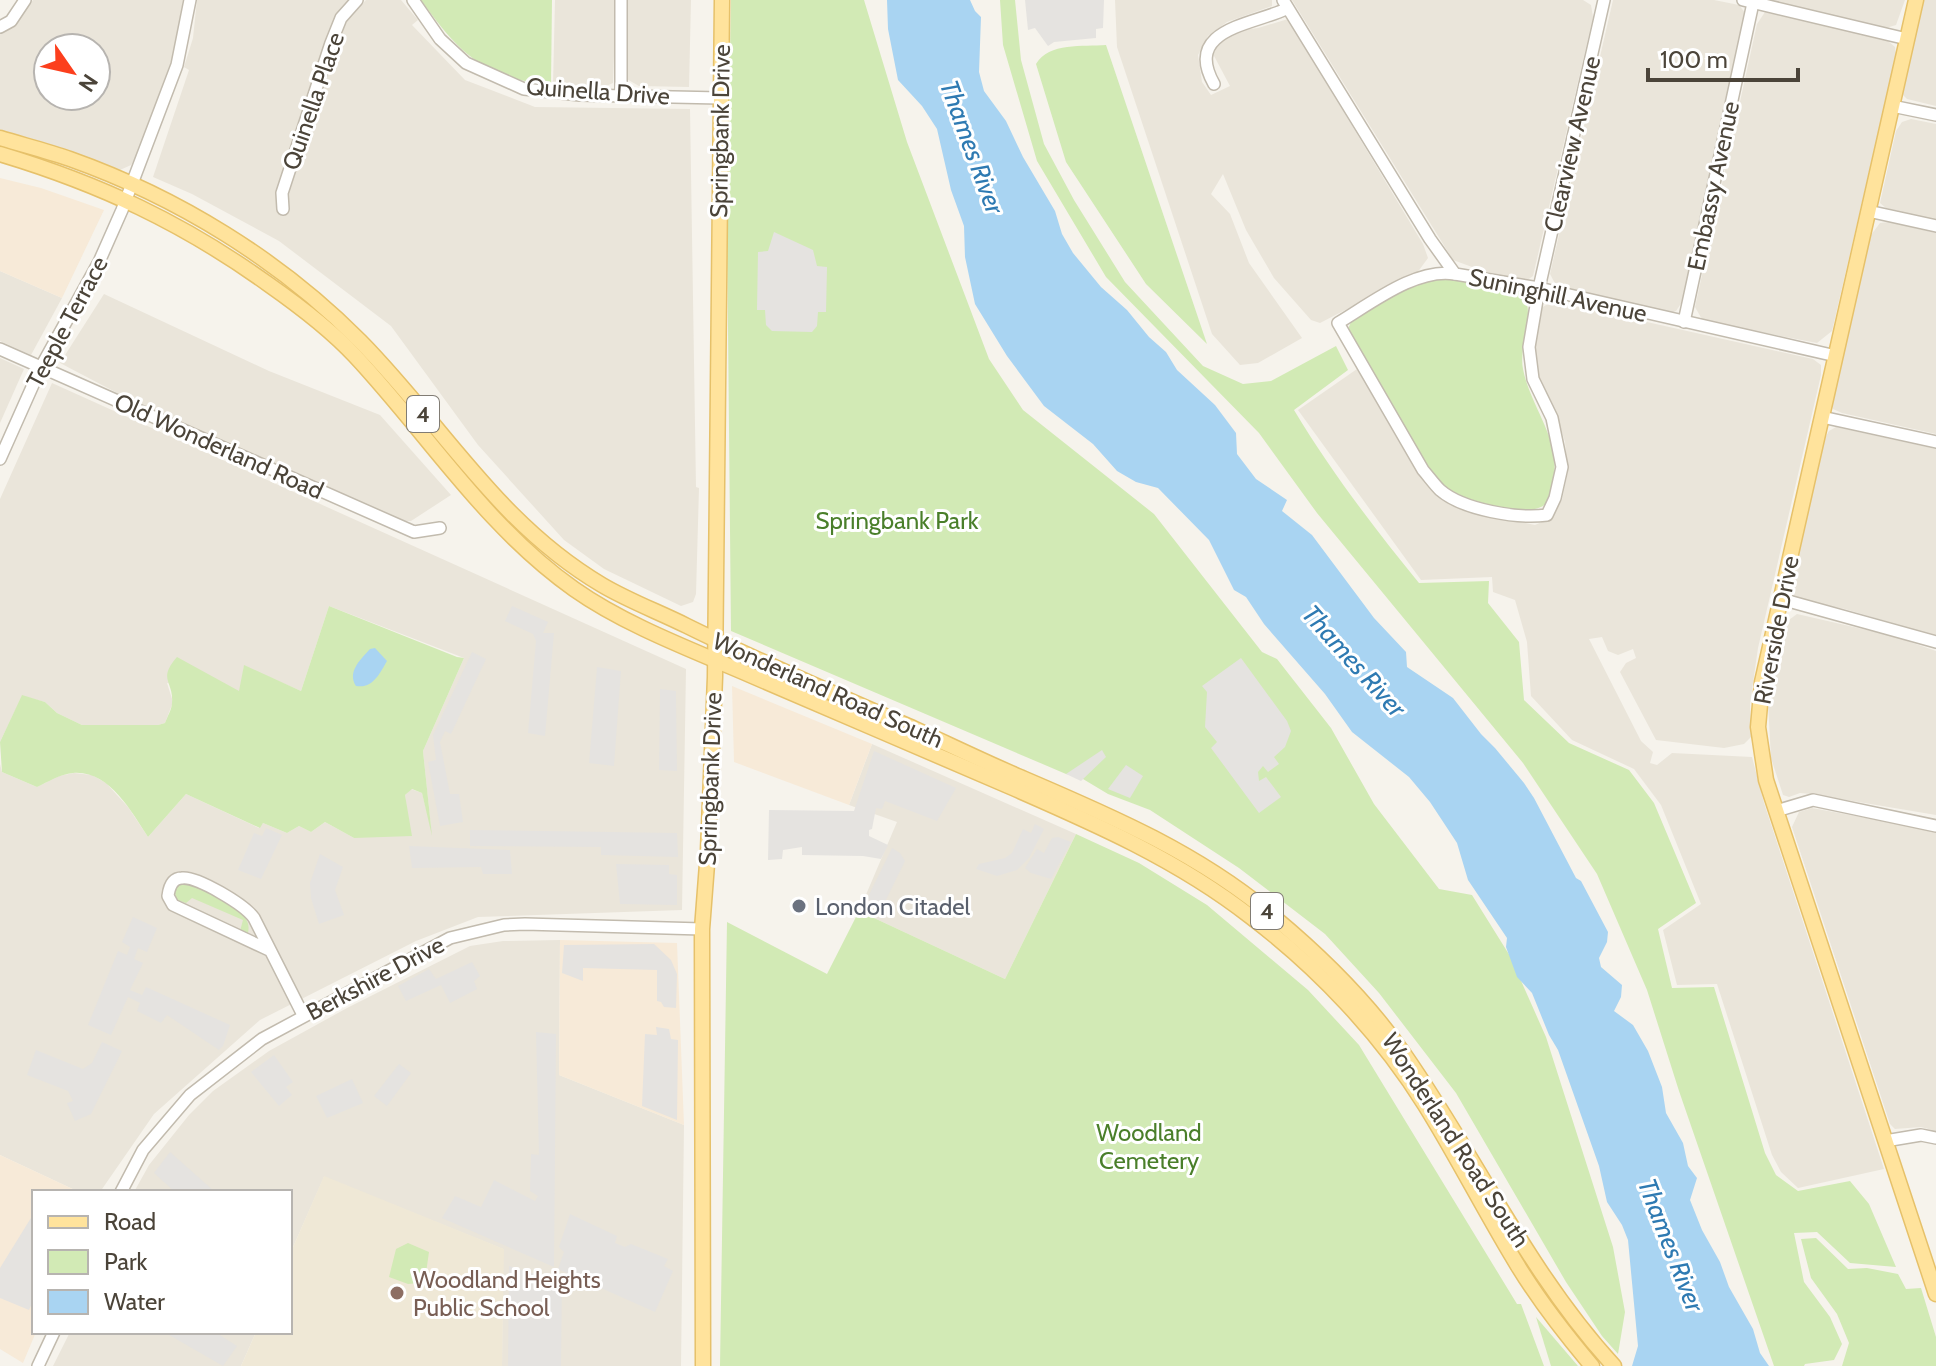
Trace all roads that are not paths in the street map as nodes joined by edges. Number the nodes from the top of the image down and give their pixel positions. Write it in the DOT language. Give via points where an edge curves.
graph roads {
  1 [pos="25,0"];
  2 [pos="190,0"];
  3 [pos="357,0"];
  4 [pos="413,0"];
  5 [pos="621,0"];
  6 [pos="722,0"];
  7 [pos="1604,0"];
  8 [pos="1916,0"];
  9 [pos="1748,1"];
  10 [pos="1284,4"];
  11 [pos="0,27"];
  12 [pos="1907,39"];
  13 [pos="1214,84"];
  14 [pos="621,96"];
  15 [pos="720,98"];
  16 [pos="1892,106"];
  17 [pos="1936,115"];
  18 [pos="0,138"];
  19 [pos="0,154"];
  20 [pos="132,184"];
  21 [pos="126,199"];
  22 [pos="283,209"];
  23 [pos="1868,211"];
  24 [pos="1936,226"];
  25 [pos="1455,274"];
  26 [pos="1539,288"];
  27 [pos="1684,322"];
  28 [pos="0,349"];
  29 [pos="1836,356"];
  30 [pos="41,367"];
  31 [pos="1822,417"];
  32 [pos="1936,442"];
  33 [pos="0,459"];
  34 [pos="440,528"];
  35 [pos="1781,599"];
  36 [pos="715,640"];
  37 [pos="1936,642"];
  38 [pos="715,659"];
  39 [pos="1776,811"];
  40 [pos="1936,826"];
  41 [pos="702,929"];
  42 [pos="269,950"];
  43 [pos="303,1015"];
  44 [pos="1936,1138"];
  45 [pos="1885,1141"];
  46 [pos="122,1190"];
  47 [pos="1936,1294"];
  48 [pos="1572,1330"];
  49 [pos="53,1334"];
  50 [pos="38,1366"];
  51 [pos="703,1366"];
  52 [pos="1592,1366"];
  53 [pos="1614,1366"];
  1 -- 11 [label="street"];
  2 -- 20 [label="street, Teeple Terrace" via="177,65"];
  3 -- 22 [label="street, Quinella Place" via="341,18 331,43 282,193"];
  4 -- 14 [label="street, Quinella Drive" via="440,39 466,63 524,89"];
  5 -- 14 [label="street"];
  6 -- 15 [label="main road, Springbank Drive"];
  7 -- 26 [label="street, Clearview Avenue"];
  8 -- 12 [label="main road, Riverside Drive"];
  9 -- 12 [label="street"];
  9 -- 27 [label="street, Embassy Avenue"];
  10 -- 13 [label="street" via="1269,16 1216,36 1209,47 1207,71"];
  10 -- 25 [label="street, Suninghill Avenue"];
  12 -- 16 [label="main road, Riverside Drive"];
  14 -- 15 [label="street, Quinella Drive"];
  15 -- 36 [label="main road, Springbank Drive"];
  16 -- 17 [label="street"];
  16 -- 23 [label="main road, Riverside Drive"];
  18 -- 20 [label="main road, Wonderland Road South / 4"];
  19 -- 21 [label="main road, Wonderland Road South / 4"];
  20 -- 21 [label="street, Teeple Terrace"];
  20 -- 36 [label="main road, Wonderland Road South / 4" via="235,241 304,289 361,343 507,511 549,547 603,585"];
  21 -- 30 [label="street, Teeple Terrace" via="106,248"];
  21 -- 38 [label="main road, Wonderland Road South / 4" via="226,254 295,302 352,352 486,511 537,561 600,606"];
  23 -- 24 [label="street"];
  23 -- 29 [label="main road, Riverside Drive"];
  25 -- 26 [label="street, Suninghill Avenue"];
  25 -- 26 [label="street, Clearview Avenue" via="1431,273 1412,280 1338,323 1423,470 1440,490 1464,503 1526,518 1547,515 1562,467 1552,418 1533,379 1529,347"];
  26 -- 27 [label="street, Suninghill Avenue"];
  27 -- 29 [label="street, Suninghill Avenue"];
  28 -- 30 [label="street, Old Wonderland Road"];
  29 -- 31 [label="main road, Riverside Drive"];
  30 -- 33 [label="street, Teeple Terrace"];
  30 -- 34 [label="street, Old Wonderland Road" via="414,532"];
  31 -- 32 [label="street"];
  31 -- 35 [label="main road, Riverside Drive"];
  35 -- 37 [label="street"];
  35 -- 39 [label="main road, Riverside Drive" via="1762,682 1758,727"];
  36 -- 38 [label="main road, Springbank Drive"];
  36 -- 48 [label="main road, Wonderland Road South / 4" via="1091,806 1190,857 1276,918 1347,986 1403,1052"];
  38 -- 41 [label="main road, Springbank Drive"];
  38 -- 48 [label="main road, Wonderland Road South / 4" via="1109,831 1177,867 1253,918 1345,1003 1390,1056 1423,1102 1518,1266"];
  39 -- 40 [label="street" via="1813,800"];
  39 -- 45 [label="main road, Riverside Drive"];
  41 -- 43 [label="street, Berkshire Drive" via="504,925 450,938"];
  41 -- 51 [label="main road, Springbank Drive"];
  42 -- 42 [label="street" via="254,918 239,902 187,878 171,884 168,896 173,905"];
  42 -- 43 [label="street"];
  43 -- 46 [label="street, Berkshire Drive" via="262,1039 190,1095 143,1150"];
  44 -- 45 [label="street"];
  45 -- 47 [label="main road, Riverside Drive"];
  48 -- 52 [label="main road"];
  48 -- 53 [label="main road, 4"];
  49 -- 50 [label="street"];
}
